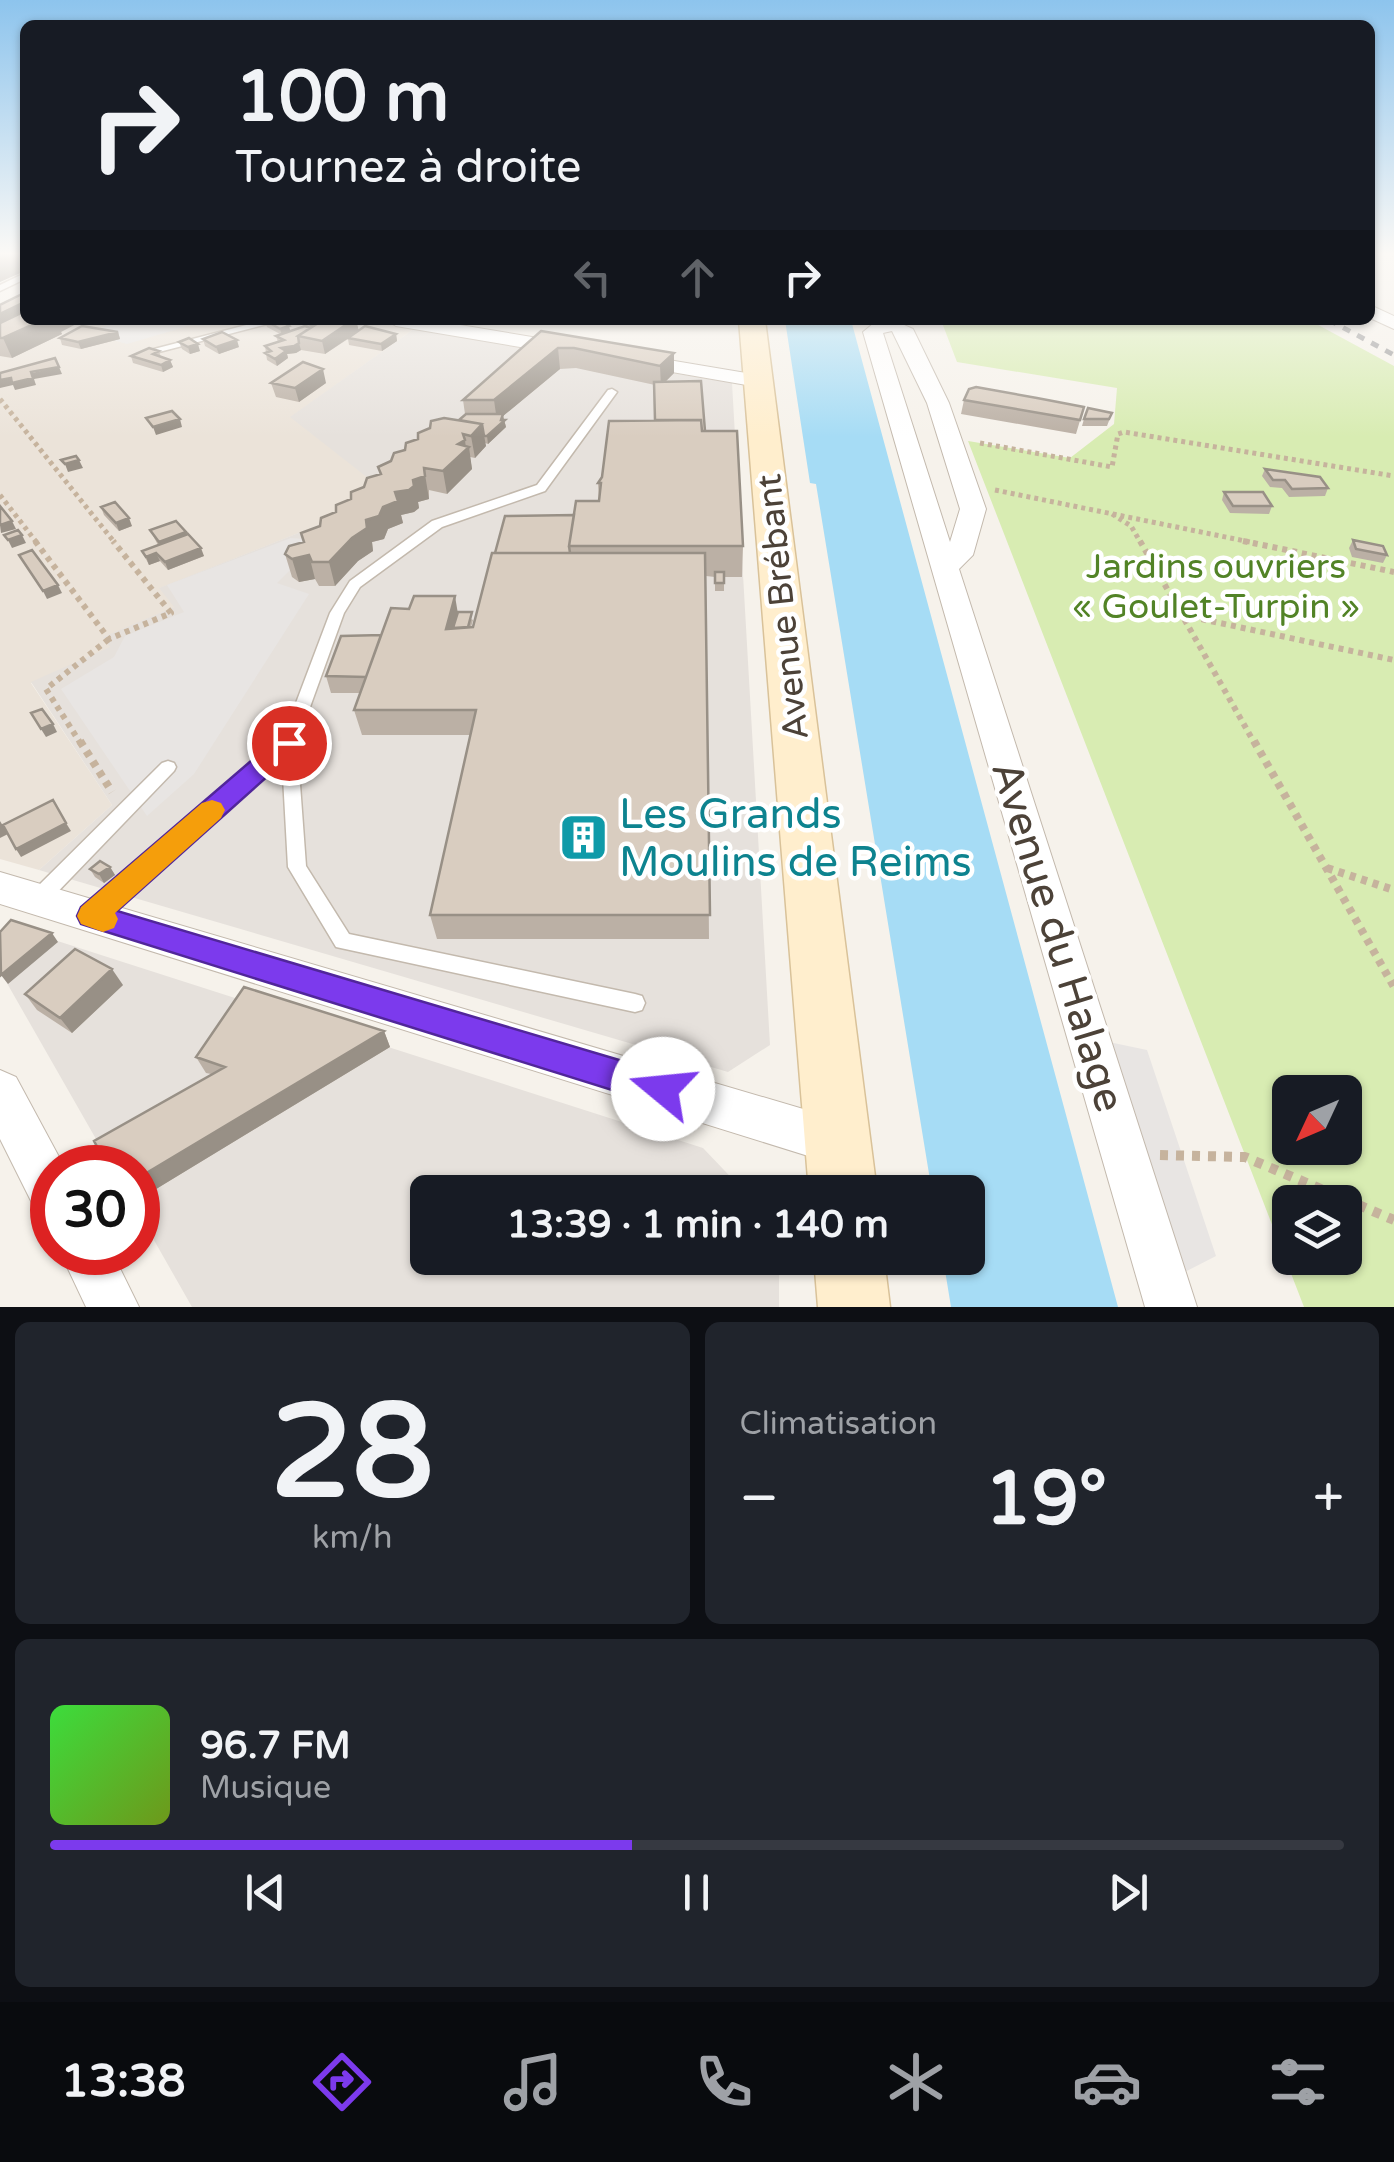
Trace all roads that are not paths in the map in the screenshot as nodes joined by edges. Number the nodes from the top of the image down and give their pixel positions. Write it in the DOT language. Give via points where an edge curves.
graph roads {
  1 [pos="258,325"];
  2 [pos="426,325"];
  3 [pos="752,325"];
  4 [pos="888,325"];
  5 [pos="894,325"];
  6 [pos="160,349"];
  7 [pos="758,380"];
  8 [pos="612,392"];
  9 [pos="948,565"];
  10 [pos="289,743"];
  11 [pos="168,767"];
  12 [pos="19,894"];
  13 [pos="92,916"];
  14 [pos="635,1003"];
  15 [pos="0,1092"];
  16 [pos="838,1142"];
  17 [pos="30,1150"];
  18 [pos="841,1175"];
  19 [pos="96,1275"];
  20 [pos="851,1275"];
  21 [pos="113,1307"];
  22 [pos="854,1307"];
  23 [pos="1171,1307"];
  1 -- 6 [label="lane"];
  2 -- 7 [label="street"];
  3 -- 7 [label="main road, Avenue Brébant"];
  4 -- 9 [label="street, Avenue du Halage" via="874,332"];
  5 -- 9 [label="street, Avenue du Halage" via="903,329 938,403 973,509 960,554"];
  7 -- 16 [label="main road, Avenue Brébant"];
  8 -- 10 [label="lane" via="541,488 437,524 356,584 336,613"];
  9 -- 23 [label="street, Avenue du Halage"];
  10 -- 13 [label="lane"];
  10 -- 14 [label="lane" via="298,867 343,941"];
  11 -- 12 [label="lane" via="125,812"];
  12 -- 13 [label="street"];
  13 -- 16 [label="street"];
  15 -- 17 [label="street"];
  16 -- 18 [label="main road, Avenue Brébant"];
  19 -- 21 [label="street"];
  20 -- 22 [label="main road"];
}
